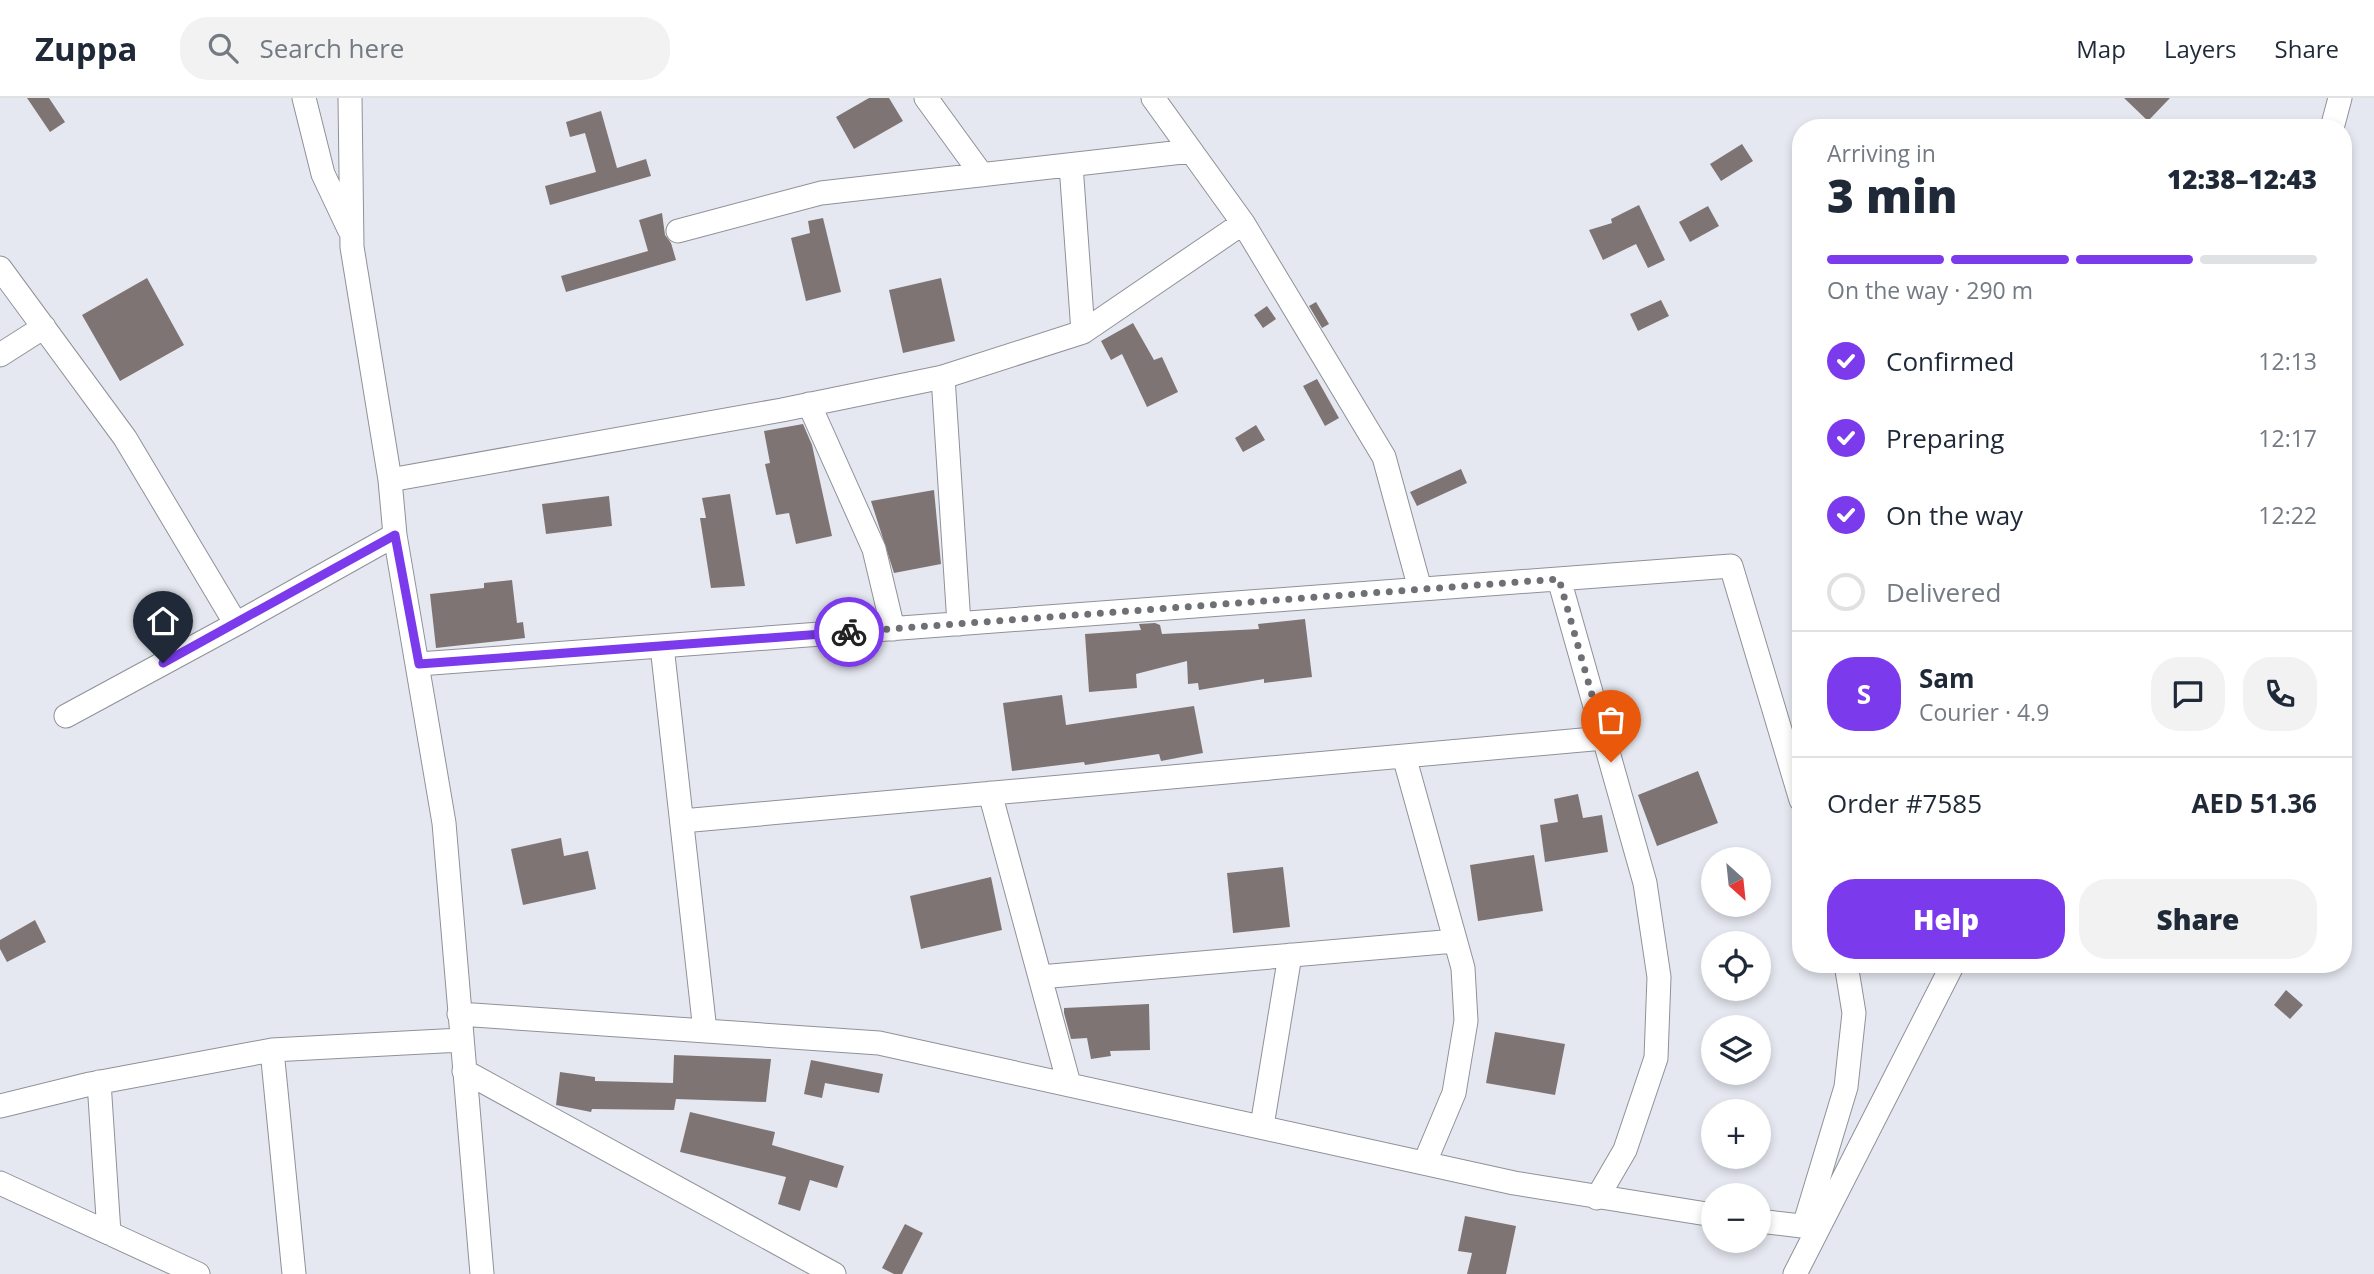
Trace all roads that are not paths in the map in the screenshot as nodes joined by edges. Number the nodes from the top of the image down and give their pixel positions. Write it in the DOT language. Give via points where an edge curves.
graph roads {
  1 [pos="304,98"];
  2 [pos="350,98"];
  3 [pos="926,98"];
  4 [pos="1153,98"];
  5 [pos="2340,98"];
  6 [pos="2334,119"];
  7 [pos="1191,151"];
  8 [pos="1071,165"];
  9 [pos="982,175"];
  10 [pos="1244,223"];
  11 [pos="678,231"];
  12 [pos="352,235"];
  13 [pos="0,268"];
  14 [pos="44,327"];
  15 [pos="1083,332"];
  16 [pos="0,355"];
  17 [pos="943,377"];
  18 [pos="809,404"];
  19 [pos="390,480"];
  20 [pos="395,535"];
  21 [pos="1559,579"];
  22 [pos="1420,589"];
  23 [pos="236,624"];
  24 [pos="959,624"];
  25 [pos="893,629"];
  26 [pos="662,646"];
  27 [pos="419,664"];
  28 [pos="66,716"];
  29 [pos="1604,738"];
  30 [pos="1404,756"];
  31 [pos="1792,770"];
  32 [pos="990,793"];
  33 [pos="682,821"];
  34 [pos="1455,941"];
  35 [pos="1290,955"];
  36 [pos="1847,973"];
  37 [pos="1948,973"];
  38 [pos="1040,977"];
  39 [pos="459,1014"];
  40 [pos="705,1031"];
  41 [pos="461,1040"];
  42 [pos="272,1050"];
  43 [pos="464,1071"];
  44 [pos="99,1082"];
  45 [pos="1069,1084"];
  46 [pos="0,1106"];
  47 [pos="1262,1126"];
  48 [pos="1425,1162"];
  49 [pos="0,1183"];
  50 [pos="1597,1198"];
  51 [pos="1701,1213"];
  52 [pos="1771,1222"];
  53 [pos="1811,1227"];
  54 [pos="109,1233"];
  55 [pos="198,1274"];
  56 [pos="294,1274"];
  57 [pos="482,1274"];
  58 [pos="834,1274"];
  59 [pos="1795,1274"];
  1 -- 12 [label="street" via="323,174"];
  2 -- 12 [label="street"];
  3 -- 9 [label="street"];
  4 -- 7 [label="street"];
  5 -- 6 [label="street"];
  7 -- 8 [label="street"];
  7 -- 10 [label="street"];
  8 -- 9 [label="street"];
  8 -- 15 [label="street"];
  9 -- 11 [label="street" via="821,193"];
  10 -- 15 [label="street"];
  10 -- 22 [label="street" via="1384,457"];
  12 -- 19 [label="street"];
  13 -- 14 [label="street"];
  14 -- 16 [label="street"];
  14 -- 23 [label="street" via="125,438"];
  15 -- 17 [label="street"];
  17 -- 18 [label="street"];
  17 -- 24 [label="street"];
  18 -- 19 [label="street"];
  18 -- 25 [label="street" via="874,550"];
  19 -- 20 [label="street"];
  20 -- 23 [label="street"];
  20 -- 27 [label="street"];
  21 -- 22 [label="street"];
  21 -- 29 [label="street"];
  21 -- 31 [label="street" via="1731,566"];
  22 -- 24 [label="street"];
  23 -- 28 [label="street"];
  24 -- 25 [label="street"];
  25 -- 26 [label="street"];
  26 -- 27 [label="street"];
  26 -- 33 [label="street"];
  27 -- 39 [label="street" via="444,823"];
  29 -- 30 [label="street"];
  29 -- 50 [label="street" via="1645,883 1659,977 1656,1058 1625,1150"];
  30 -- 32 [label="street"];
  30 -- 34 [label="street"];
  32 -- 33 [label="street"];
  32 -- 38 [label="street"];
  33 -- 40 [label="street"];
  34 -- 35 [label="street"];
  34 -- 48 [label="street" via="1463,968 1466,1021 1454,1093"];
  35 -- 38 [label="street"];
  35 -- 47 [label="street"];
  36 -- 53 [label="street" via="1854,1013 1846,1087"];
  37 -- 53 [label="street"];
  38 -- 45 [label="street"];
  39 -- 40 [label="street"];
  39 -- 41 [label="street"];
  40 -- 45 [label="street" via="879,1042"];
  41 -- 42 [label="street"];
  41 -- 43 [label="street"];
  42 -- 44 [label="street"];
  42 -- 56 [label="street"];
  43 -- 57 [label="street"];
  43 -- 58 [label="street"];
  44 -- 46 [label="street"];
  44 -- 54 [label="street"];
  45 -- 47 [label="street"];
  47 -- 48 [label="street"];
  48 -- 50 [label="street"];
  49 -- 54 [label="street"];
  50 -- 51 [label="street"];
  52 -- 53 [label="street"];
  53 -- 59 [label="street"];
  54 -- 55 [label="street"];
}
